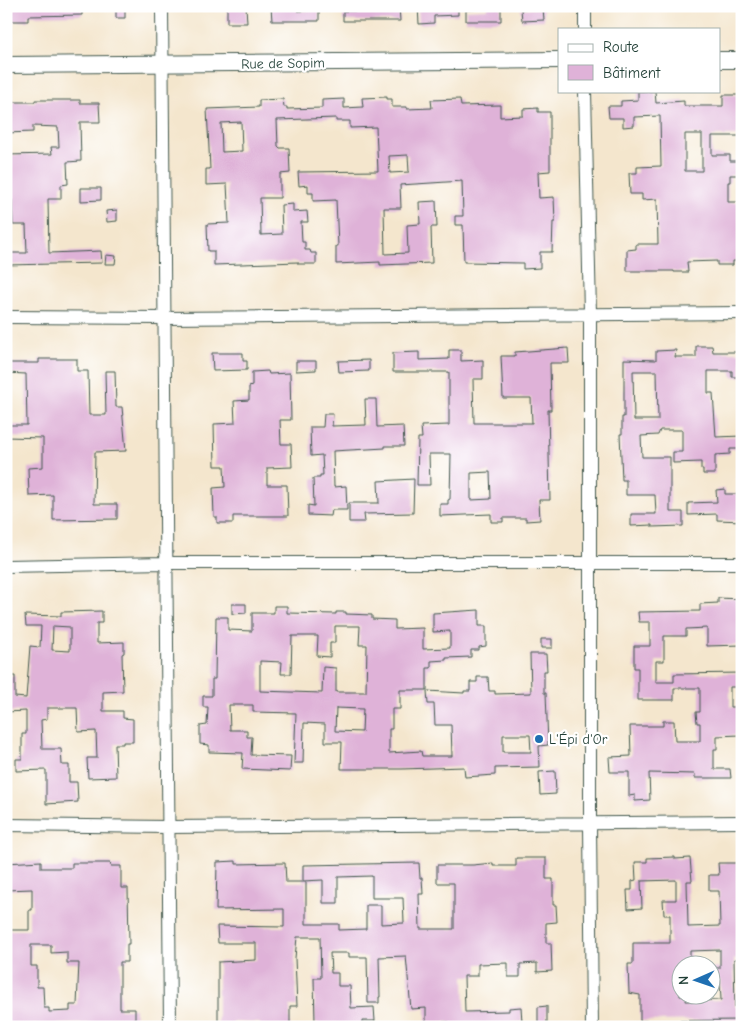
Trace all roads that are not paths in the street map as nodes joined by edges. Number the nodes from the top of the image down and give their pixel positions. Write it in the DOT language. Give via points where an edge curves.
graph roads {
  1 [pos="162,6"];
  2 [pos="585,6"];
  3 [pos="585,28"];
  4 [pos="558,60"];
  5 [pos="720,60"];
  6 [pos="742,60"];
  7 [pos="6,65"];
  8 [pos="162,65"];
  9 [pos="585,92"];
  10 [pos="742,313"];
  11 [pos="590,314"];
  12 [pos="6,317"];
  13 [pos="164,318"];
  14 [pos="590,562"];
  15 [pos="166,563"];
  16 [pos="742,563"];
  17 [pos="6,566"];
  18 [pos="742,822"];
  19 [pos="590,824"];
  20 [pos="6,825"];
  21 [pos="168,827"];
  22 [pos="170,1027"];
  23 [pos="592,1027"];
  1 -- 8 [label="street"];
  2 -- 3 [label="street"];
  4 -- 8 [label="street, Rue de Sopim"];
  5 -- 6 [label="street"];
  7 -- 8 [label="street, Rue de Sopim"];
  8 -- 13 [label="street"];
  9 -- 11 [label="street"];
  10 -- 11 [label="street"];
  11 -- 13 [label="street"];
  11 -- 14 [label="street"];
  12 -- 13 [label="street"];
  13 -- 15 [label="street"];
  14 -- 15 [label="street"];
  14 -- 16 [label="street"];
  14 -- 19 [label="street"];
  15 -- 17 [label="street"];
  15 -- 21 [label="street"];
  18 -- 19 [label="street"];
  19 -- 21 [label="street"];
  19 -- 23 [label="street"];
  20 -- 21 [label="street"];
  21 -- 22 [label="street"];
}
